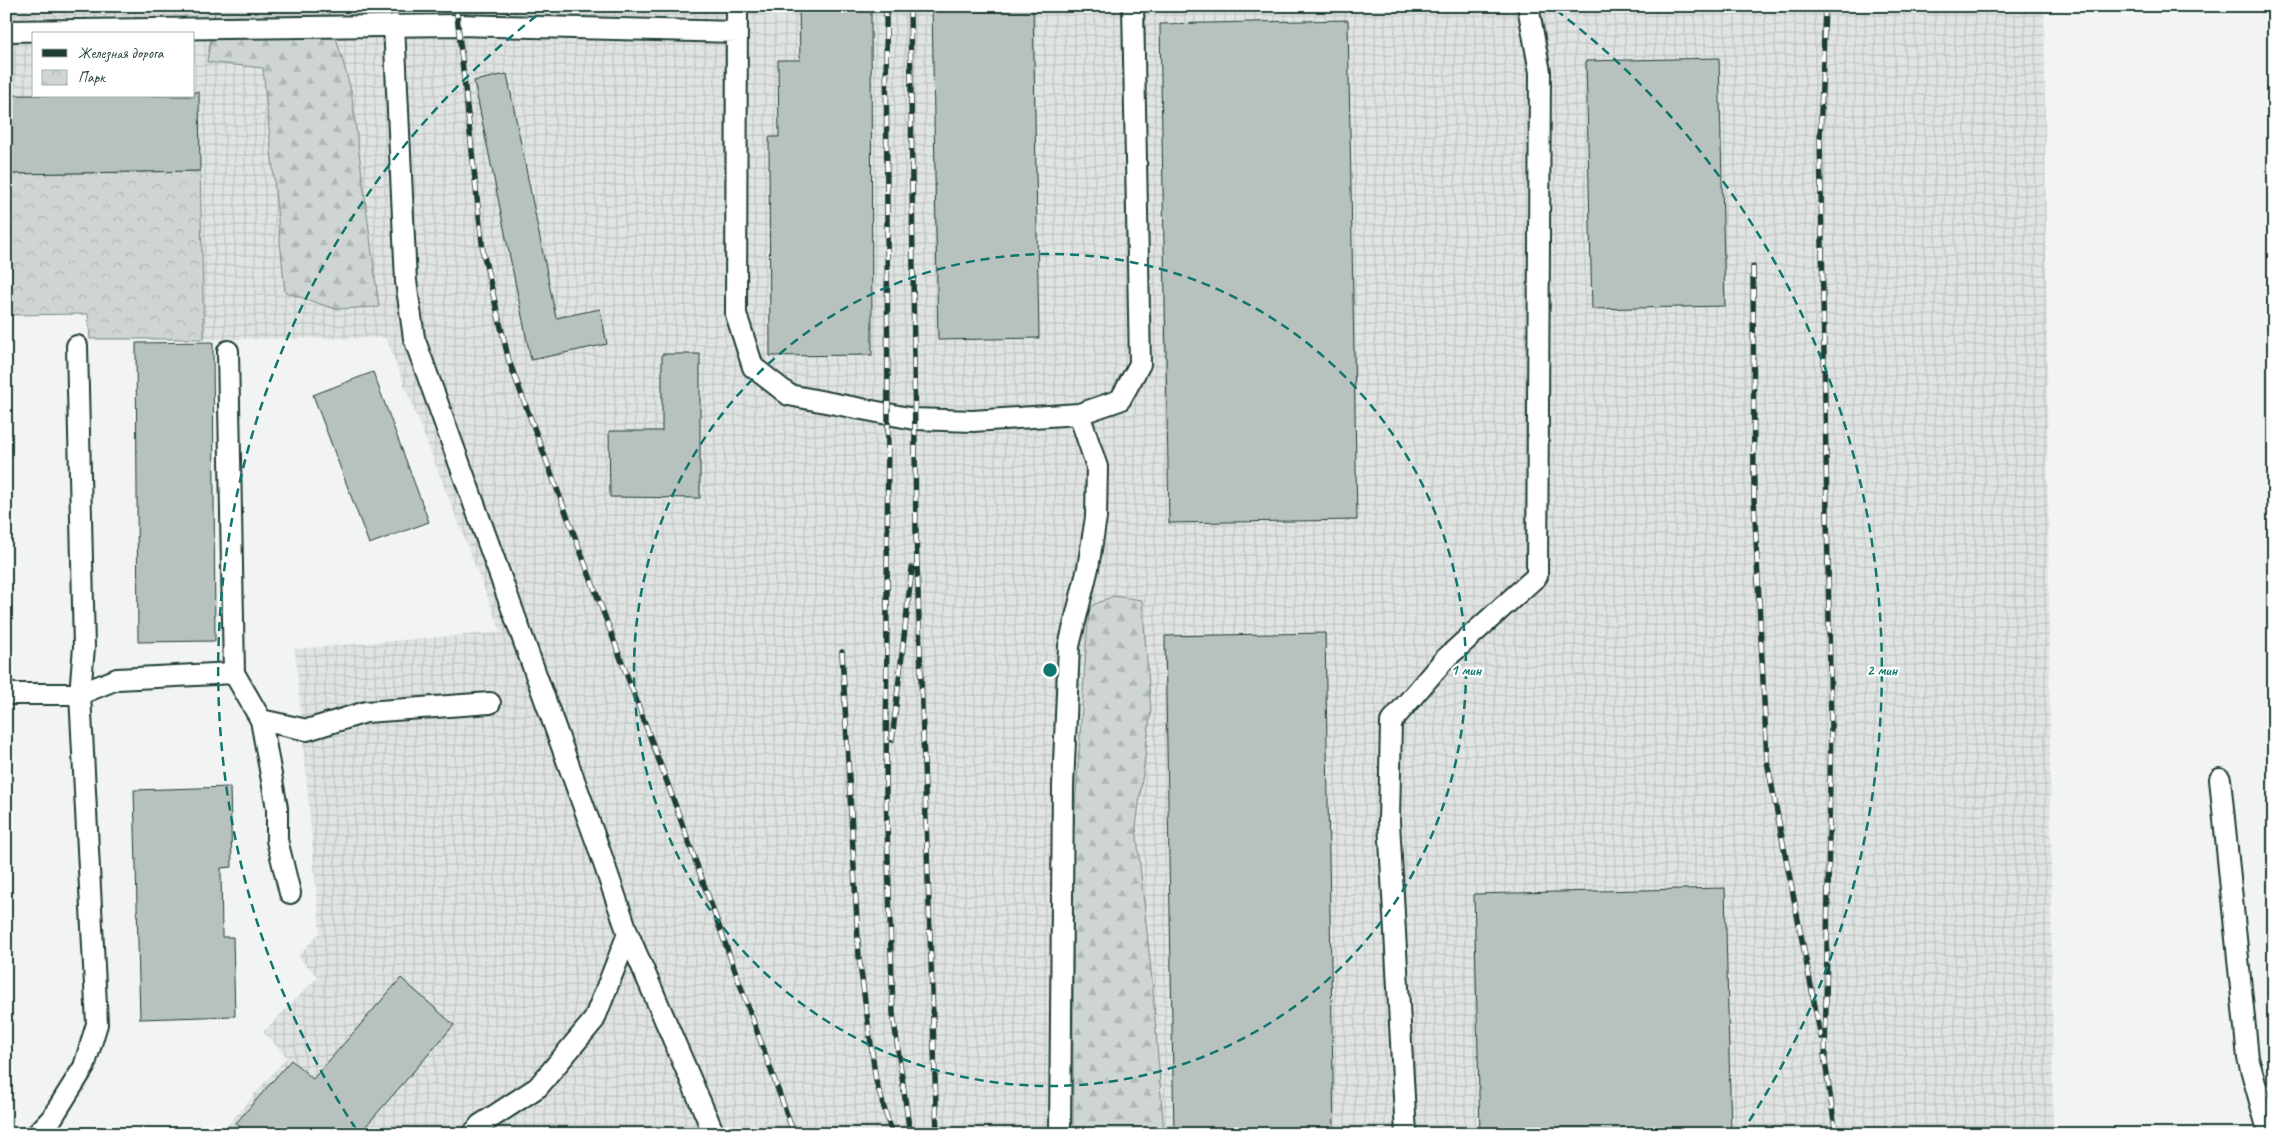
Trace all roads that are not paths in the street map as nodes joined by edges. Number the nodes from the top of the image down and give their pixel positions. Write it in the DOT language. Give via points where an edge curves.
graph roads {
  1 [pos="737,6"];
  2 [pos="1133,6"];
  3 [pos="1528,6"];
  4 [pos="394,25"];
  5 [pos="6,31"];
  6 [pos="737,32"];
  7 [pos="77,346"];
  8 [pos="228,351"];
  9 [pos="1079,414"];
  10 [pos="234,673"];
  11 [pos="6,694"];
  12 [pos="80,694"];
  13 [pos="490,703"];
  14 [pos="261,720"];
  15 [pos="2220,779"];
  16 [pos="290,893"];
  17 [pos="628,934"];
  18 [pos="37,1134"];
  19 [pos="473,1134"];
  20 [pos="714,1134"];
  21 [pos="1060,1134"];
  22 [pos="1406,1134"];
  23 [pos="2269,1134"];
  1 -- 6 [label="lane"];
  2 -- 9 [label="lane" via="1140,364 1120,400"];
  3 -- 22 [label="lane" via="1540,72 1536,576 1444,660 1391,722 1389,822"];
  4 -- 5 [label="lane"];
  4 -- 6 [label="lane"];
  4 -- 17 [label="lane" via="406,281 414,338"];
  6 -- 9 [label="lane" via="736,314 753,367 789,395 906,418 973,421"];
  7 -- 12 [label="lane" via="84,647"];
  8 -- 10 [label="lane"];
  9 -- 21 [label="lane" via="1097,467 1096,517 1070,646 1063,786"];
  10 -- 12 [label="lane" via="117,679"];
  10 -- 14 [label="lane"];
  11 -- 12 [label="lane"];
  12 -- 18 [label="lane" via="97,1024 84,1067 52,1118"];
  13 -- 14 [label="lane" via="366,712 307,730"];
  14 -- 16 [label="lane" via="277,808 277,840"];
  15 -- 23 [label="lane" via="2248,1058"];
  17 -- 19 [label="lane" via="594,1020 538,1088 480,1125"];
  17 -- 20 [label="lane"];
}
